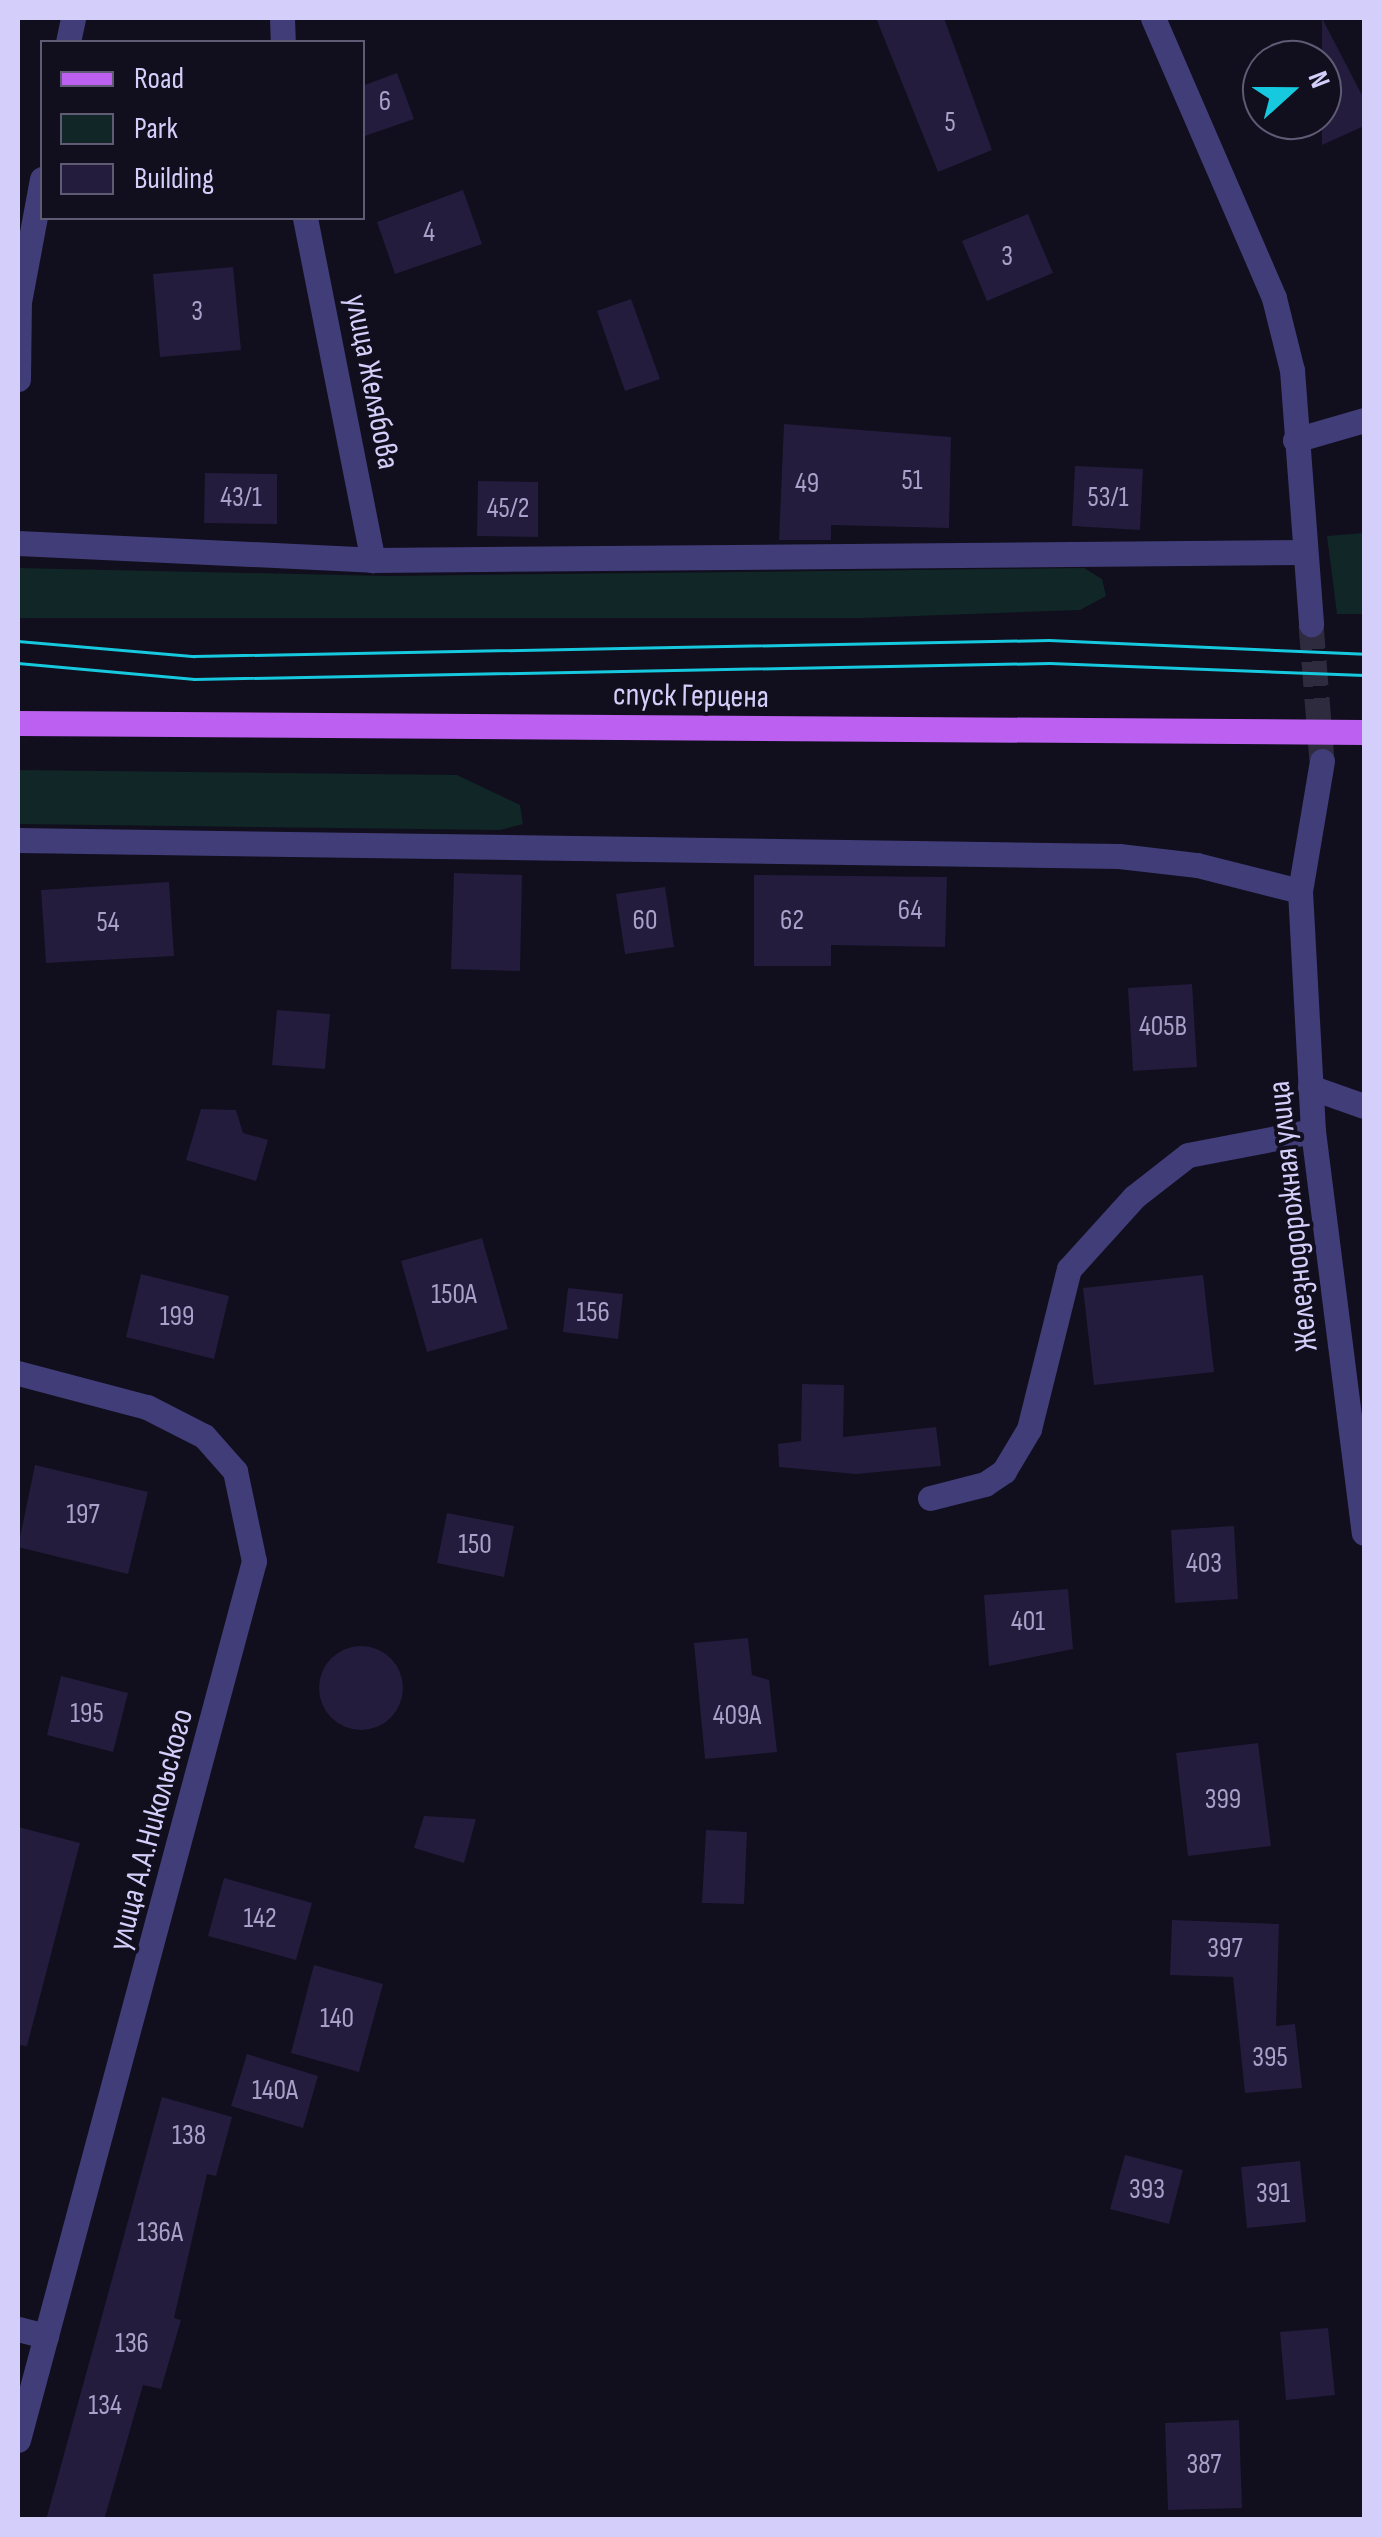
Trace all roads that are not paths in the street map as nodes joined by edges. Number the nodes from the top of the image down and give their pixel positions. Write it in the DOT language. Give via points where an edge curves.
graph roads {
  1 [pos="1153,18"];
  2 [pos="40,190"];
  3 [pos="305,220"];
  4 [pos="18,379"];
  5 [pos="1364,420"];
  6 [pos="1295,440"];
  7 [pos="18,543"];
  8 [pos="1304,552"];
  9 [pos="373,560"];
  10 [pos="1311,624"];
  11 [pos="18,723"];
  12 [pos="1364,732"];
  13 [pos="1322,761"];
  14 [pos="18,840"];
  15 [pos="1300,890"];
  16 [pos="1310,1086"];
  17 [pos="1364,1106"];
  18 [pos="1313,1130"];
  19 [pos="18,1373"];
  20 [pos="930,1498"];
  21 [pos="1364,1533"];
  22 [pos="18,2328"];
  23 [pos="46,2336"];
  24 [pos="18,2440"];
  1 -- 6 [label="street" via="1274,298 1292,370"];
  2 -- 4 [label="street" via="19,302"];
  3 -- 9 [label="street, улица Желябова"];
  5 -- 6 [label="street"];
  6 -- 8 [label="street"];
  7 -- 9 [label="street"];
  8 -- 9 [label="street"];
  8 -- 10 [label="street"];
  11 -- 12 [label="main road, спуск Герцена"];
  13 -- 15 [label="street, Железнодорожная улица"];
  14 -- 15 [label="street" via="1119,856 1197,864"];
  15 -- 16 [label="street, Железнодорожная улица"];
  16 -- 17 [label="street"];
  16 -- 18 [label="street, Железнодорожная улица"];
  18 -- 20 [label="street" via="1188,1155 1134,1197 1069,1270 1029,1428 1004,1471 985,1484"];
  18 -- 21 [label="street, Железнодорожная улица"];
  19 -- 23 [label="street, улица А.А.Никольского" via="147,1407 204,1436 235,1471 254,1561"];
  22 -- 23 [label="street"];
  23 -- 24 [label="street, улица А.А.Никольского"];
}
